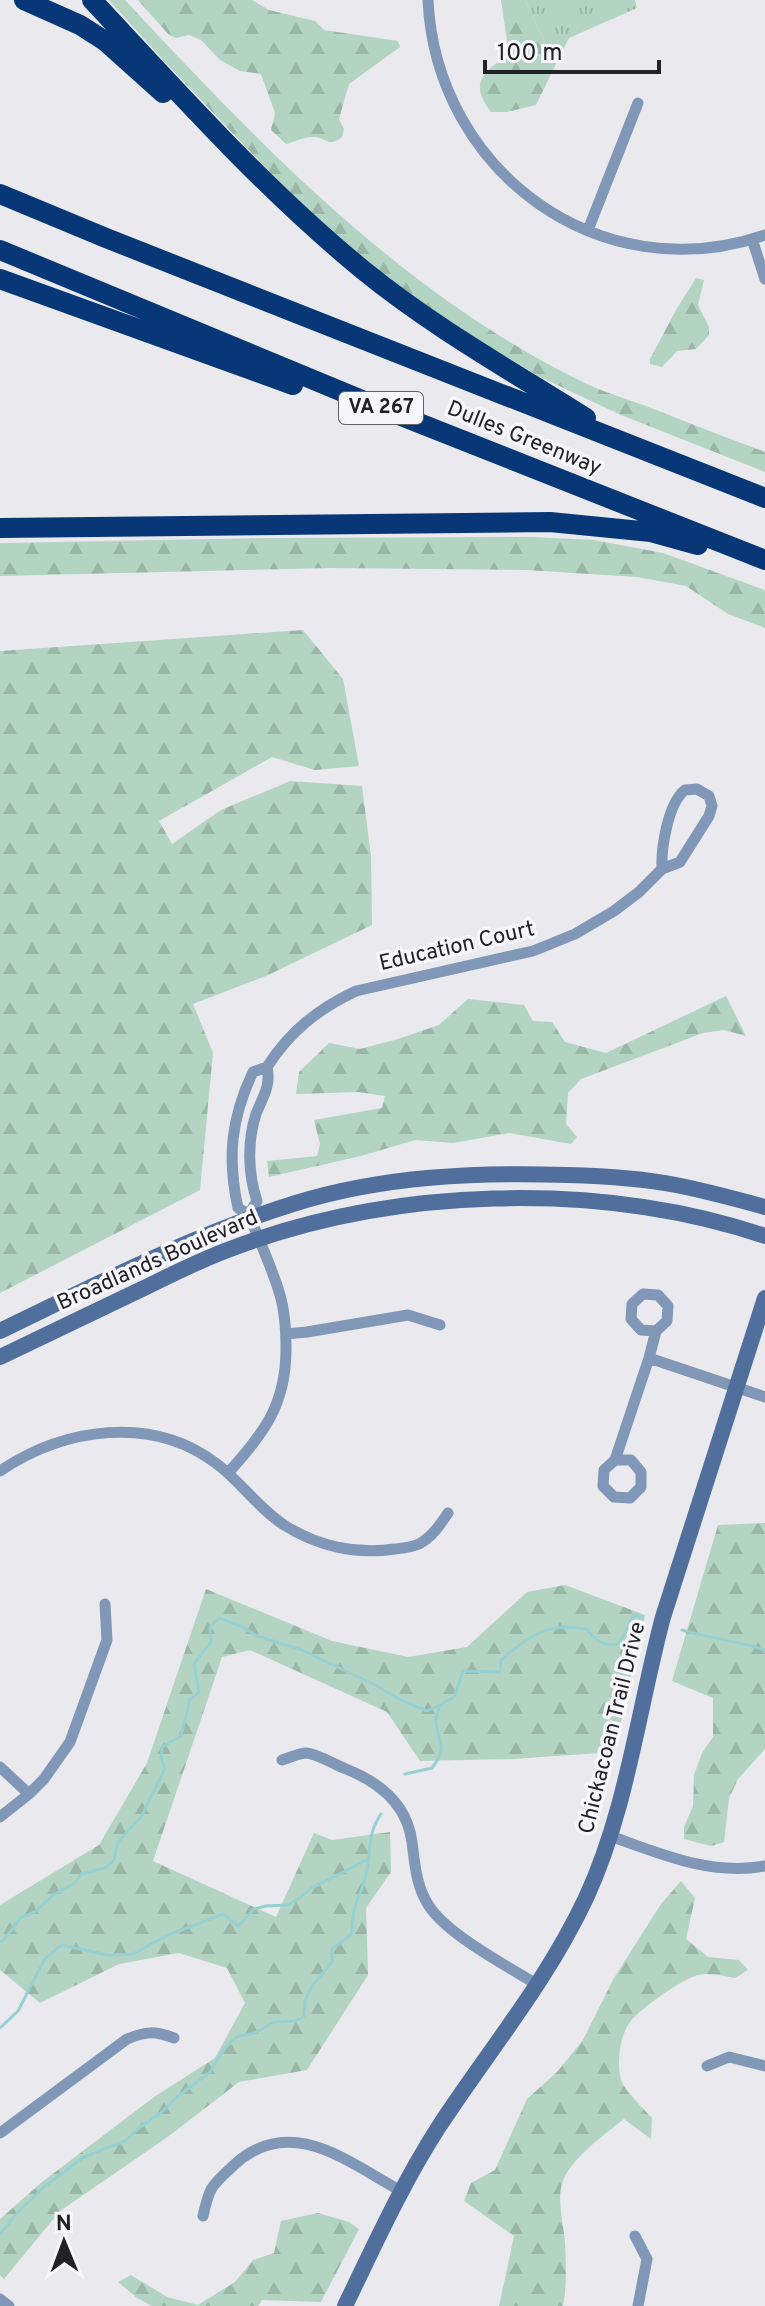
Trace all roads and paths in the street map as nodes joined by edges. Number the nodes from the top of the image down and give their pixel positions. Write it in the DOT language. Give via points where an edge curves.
graph roads {
  1 [pos="24,0"];
  2 [pos="92,0"];
  3 [pos="428,0"];
  4 [pos="638,103"];
  5 [pos="250,169"];
  6 [pos="0,194"];
  7 [pos="588,230"];
  8 [pos="765,235"];
  9 [pos="752,239"];
  10 [pos="0,250"];
  11 [pos="0,279"];
  12 [pos="765,279"];
  13 [pos="386,410"];
  14 [pos="627,443"];
  15 [pos="765,498"];
  16 [pos="0,528"];
  17 [pos="765,560"];
  18 [pos="765,569"];
  19 [pos="662,869"];
  20 [pos="267,1067"];
  21 [pos="765,1207"];
  22 [pos="250,1216"];
  23 [pos="765,1236"];
  24 [pos="258,1239"];
  25 [pos="765,1298"];
  26 [pos="440,1325"];
  27 [pos="0,1331"];
  28 [pos="656,1331"];
  29 [pos="286,1334"];
  30 [pos="0,1357"];
  31 [pos="649,1358"];
  32 [pos="736,1388"];
  33 [pos="765,1397"];
  34 [pos="615,1460"];
  35 [pos="0,1471"];
  36 [pos="228,1473"];
  37 [pos="448,1513"];
  38 [pos="105,1604"];
  39 [pos="282,1760"];
  40 [pos="0,1767"];
  41 [pos="29,1794"];
  42 [pos="0,1817"];
  43 [pos="610,1836"];
  44 [pos="765,1866"];
  45 [pos="538,1985"];
  46 [pos="174,2038"];
  47 [pos="707,2066"];
  48 [pos="765,2066"];
  49 [pos="0,2133"];
  50 [pos="401,2191"];
  51 [pos="203,2216"];
  52 [pos="635,2236"];
  53 [pos="0,2299"];
  54 [pos="9,2306"];
  55 [pos="345,2306"];
  56 [pos="638,2306"];
  1 -- 5 [label="highway" via="105,41"];
  2 -- 5 [label="highway"];
  3 -- 7 [label="street" via="438,65 458,114 478,145 519,190"];
  4 -- 7 [label="street"];
  5 -- 14 [label="highway" via="414,309"];
  6 -- 14 [label="highway, Dulles Greenway / VA 267"];
  7 -- 9 [label="street" via="628,243 669,248"];
  8 -- 9 [label="street"];
  9 -- 12 [label="street"];
  10 -- 13 [label="highway, Dulles Greenway / VA 267"];
  11 -- 13 [label="highway" via="335,401"];
  13 -- 17 [label="highway, Dulles Greenway / VA 267"];
  14 -- 15 [label="highway, Dulles Greenway / VA 267"];
  16 -- 18 [label="highway" via="550,522 651,532"];
  19 -- 19 [label="street, Education Court" via="680,862 712,811 711,801 697,789 685,790 677,799 661,850"];
  19 -- 20 [label="street, Education Court" via="614,911 550,945 356,991 330,1004 297,1028"];
  20 -- 22 [label="street" via="270,1081 252,1131 250,1171 257,1201"];
  20 -- 22 [label="street, Education Court" via="253,1072 234,1131 234,1191 238,1208"];
  21 -- 22 [label="main road, Broadlands Boulevard" via="635,1180 486,1174 338,1192"];
  22 -- 24 [label="street"];
  22 -- 27 [label="main road, Broadlands Boulevard"];
  23 -- 24 [label="main road, Broadlands Boulevard" via="700,1218 620,1205 497,1198 394,1206"];
  24 -- 29 [label="street" via="280,1294"];
  24 -- 30 [label="main road, Broadlands Boulevard"];
  25 -- 32 [label="main road, Chickacoan Trail Drive"];
  26 -- 29 [label="street" via="408,1315"];
  28 -- 31 [label="street"];
  29 -- 36 [label="street" via="286,1367 277,1406"];
  31 -- 32 [label="street"];
  31 -- 34 [label="street"];
  32 -- 33 [label="street"];
  32 -- 43 [label="main road, Chickacoan Trail Drive" via="663,1617"];
  35 -- 36 [label="street" via="53,1445 123,1431 172,1440"];
  36 -- 37 [label="street" via="282,1524 342,1548 385,1550 418,1544"];
  38 -- 41 [label="street" via="107,1640 79,1721 58,1762"];
  39 -- 45 [label="street" via="307,1753 381,1786 408,1824 416,1875 429,1906 452,1930"];
  40 -- 41 [label="street"];
  41 -- 42 [label="street"];
  43 -- 44 [label="street" via="707,1867"];
  43 -- 45 [label="main road, Chickacoan Trail Drive" via="587,1896"];
  45 -- 50 [label="main road, Chickacoan Trail Drive"];
  46 -- 49 [label="street" via="155,2032 127,2039"];
  47 -- 48 [label="street" via="729,2057"];
  50 -- 51 [label="street" via="326,2151 284,2142 239,2160 209,2189"];
  50 -- 55 [label="main road, Chickacoan Trail Drive"];
  52 -- 56 [label="street" via="647,2259"];
  53 -- 54 [label="street"];
}
